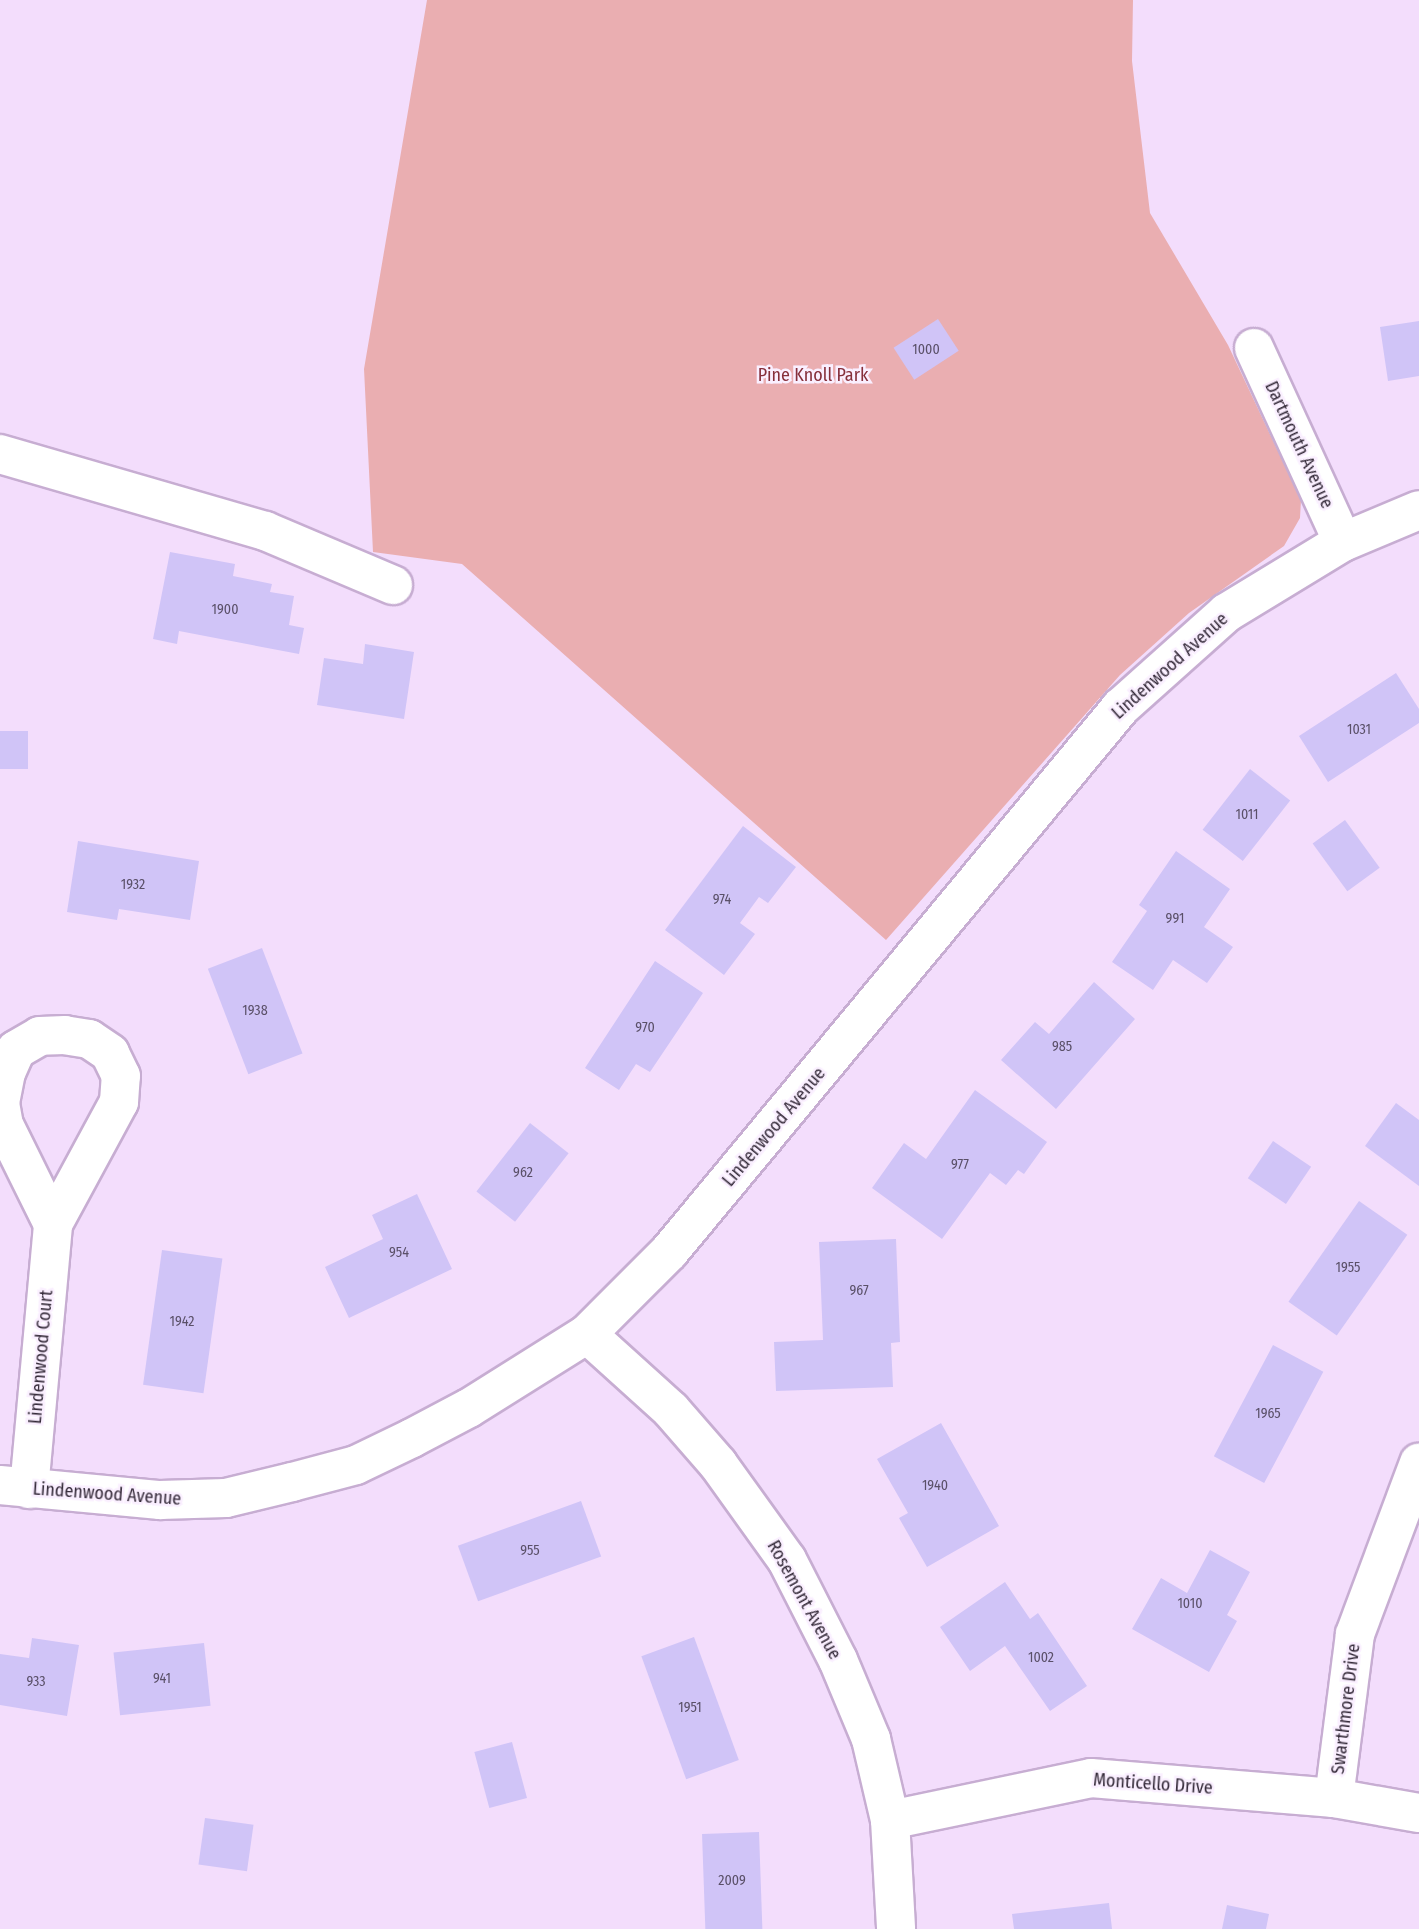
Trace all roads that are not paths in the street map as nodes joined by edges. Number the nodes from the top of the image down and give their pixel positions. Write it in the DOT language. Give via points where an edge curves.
graph roads {
  1 [pos="1254,348"];
  2 [pos="0,454"];
  3 [pos="1419,510"];
  4 [pos="1343,542"];
  5 [pos="393,585"];
  6 [pos="53,1224"];
  7 [pos="587,1334"];
  8 [pos="1419,1463"];
  9 [pos="15,1487"];
  10 [pos="1334,1798"];
  11 [pos="1419,1812"];
  12 [pos="890,1820"];
  13 [pos="896,1929"];
  1 -- 4 [label="street, Dartmouth Avenue"];
  2 -- 5 [label="street" via="265,531"];
  3 -- 4 [label="street, Lindenwood Avenue"];
  4 -- 7 [label="street, Lindenwood Avenue" via="1226,613 1121,707 669,1252"];
  6 -- 9 [label="street, Lindenwood Court"];
  7 -- 9 [label="street, Lindenwood Avenue" via="469,1408 356,1465 226,1498 160,1500"];
  7 -- 12 [label="street, Rosemont Avenue" via="671,1410 718,1464 787,1560 838,1660 871,1739"];
  8 -- 10 [label="street, Swarthmore Drive" via="1355,1634"];
  10 -- 11 [label="street, Monticello Drive"];
  10 -- 12 [label="street, Monticello Drive" via="1091,1779"];
  12 -- 13 [label="street, Rosemont Avenue"];
}
